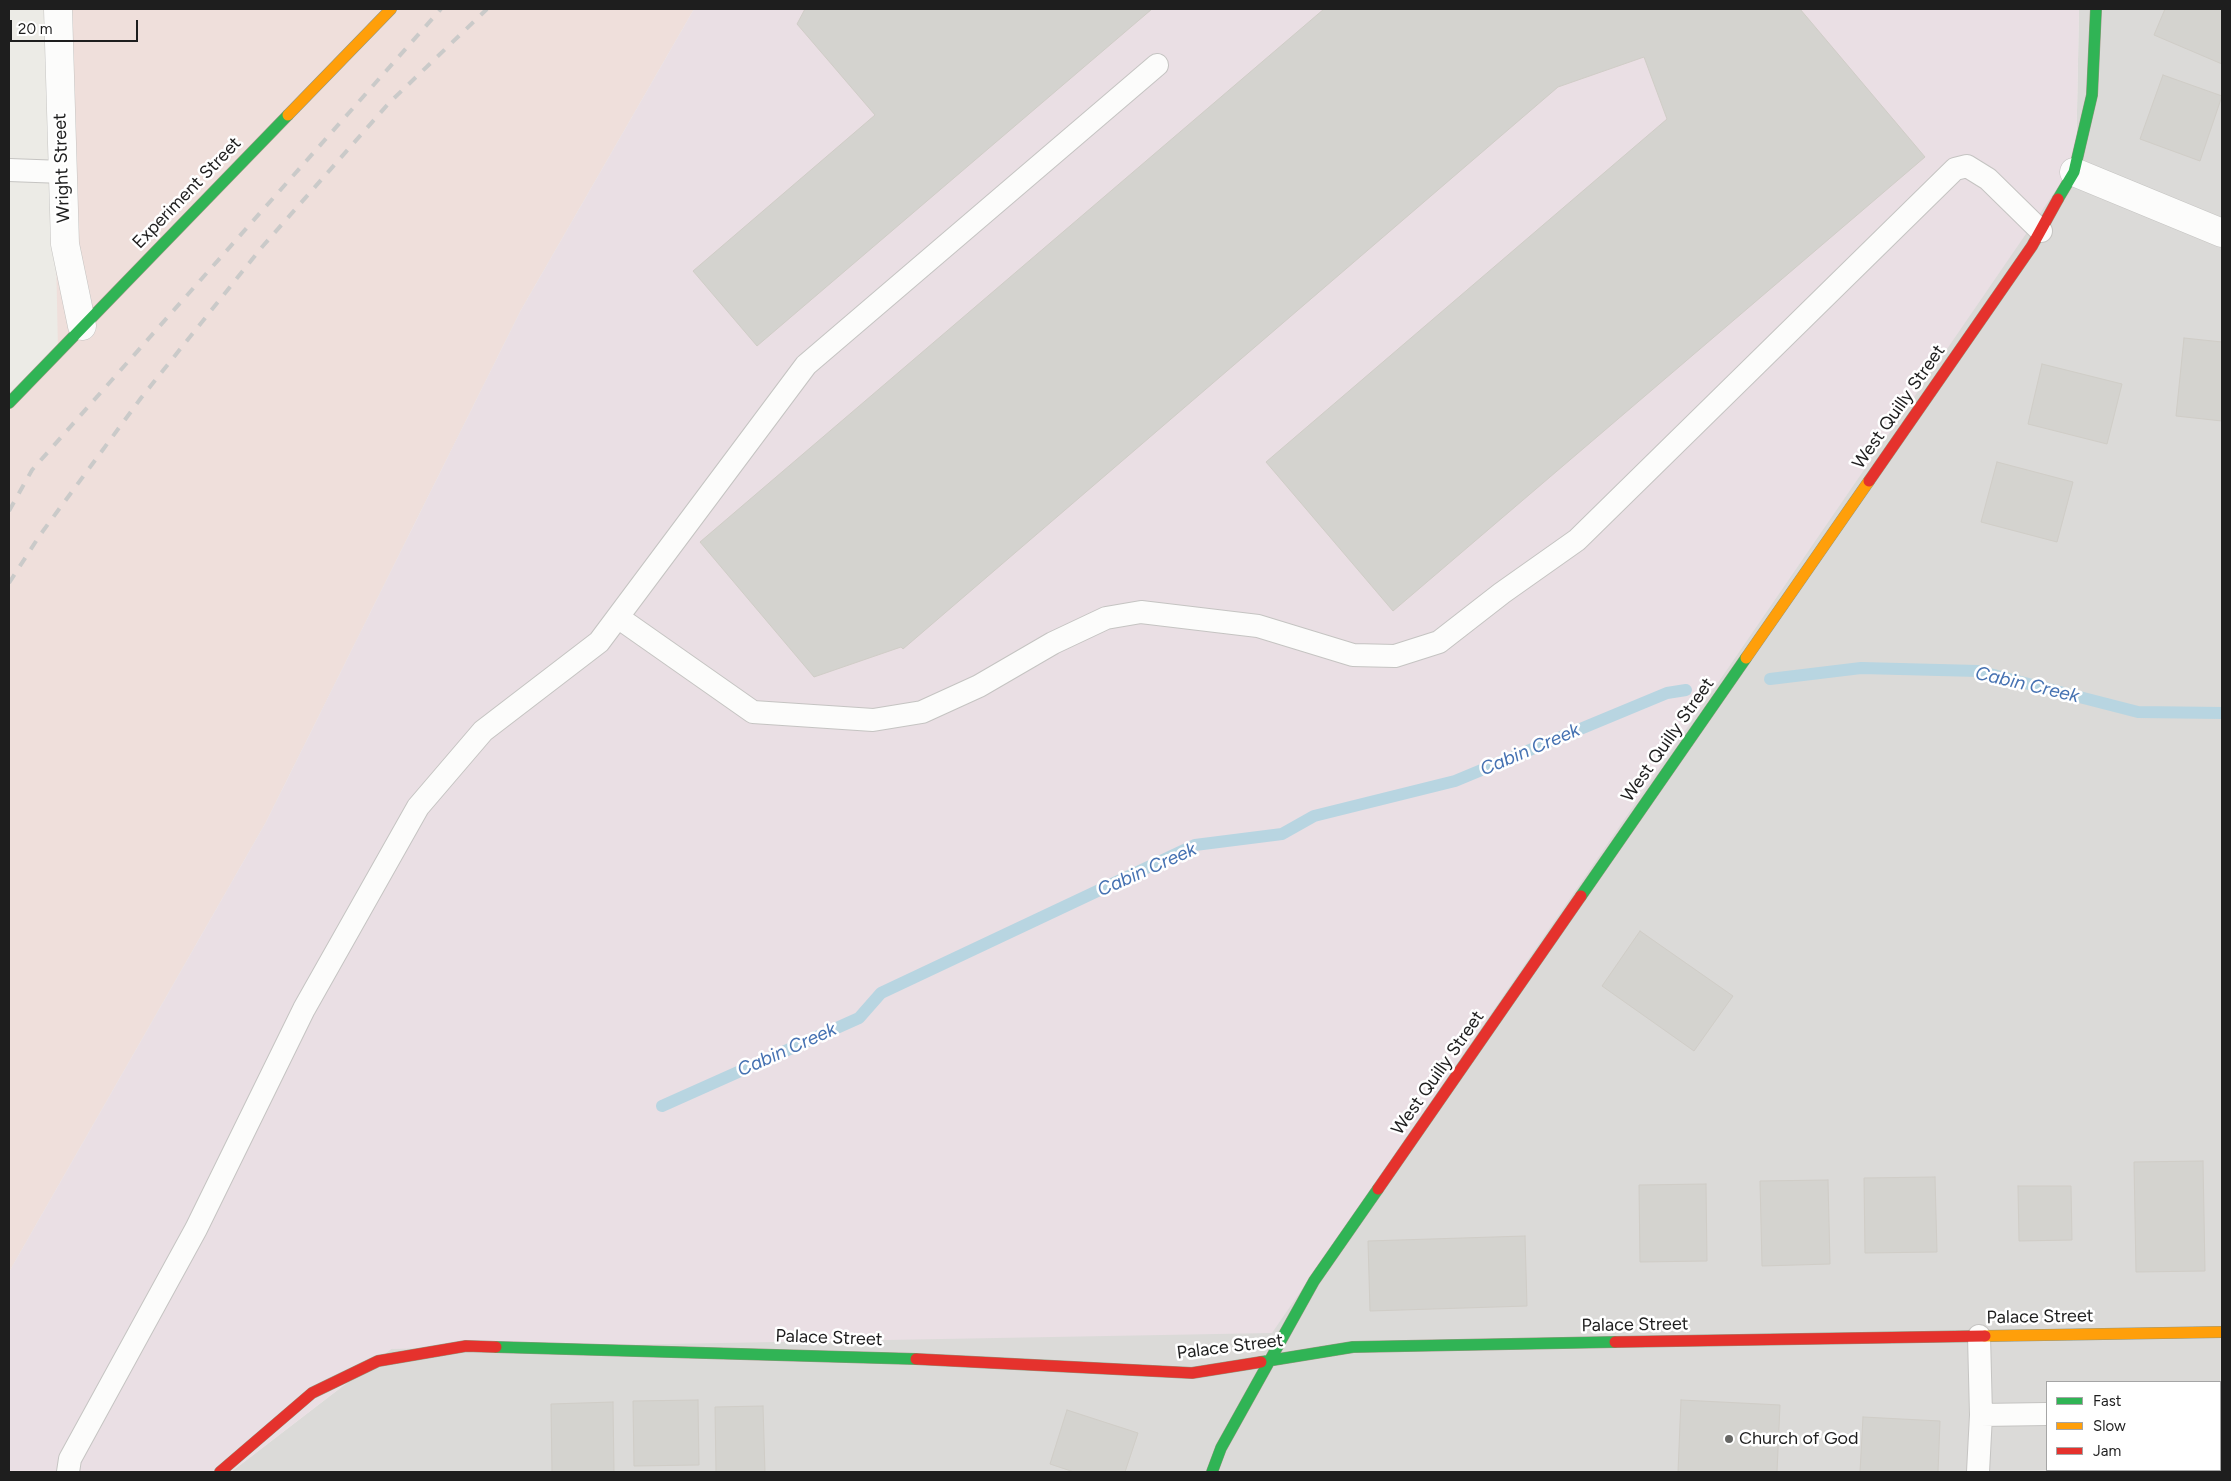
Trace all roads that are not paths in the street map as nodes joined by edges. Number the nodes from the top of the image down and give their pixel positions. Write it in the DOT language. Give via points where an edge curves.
graph roads {
  1 [pos="58,9"];
  2 [pos="391,9"];
  3 [pos="2096,9"];
  4 [pos="1157,65"];
  5 [pos="9,170"];
  6 [pos="62,172"];
  7 [pos="2074,172"];
  8 [pos="2041,231"];
  9 [pos="2222,233"];
  10 [pos="82,326"];
  11 [pos="9,403"];
  12 [pos="619,618"];
  13 [pos="2222,1332"];
  14 [pos="1979,1336"];
  15 [pos="1272,1360"];
  16 [pos="2046,1414"];
  17 [pos="1981,1415"];
  18 [pos="68,1472"];
  19 [pos="220,1472"];
  20 [pos="1212,1472"];
  21 [pos="1978,1472"];
  1 -- 6 [label="street, Wright Street"];
  2 -- 10 [label="street, Experiment Street"];
  3 -- 7 [label="street, West Quilly Street" via="2092,95"];
  4 -- 12 [label="lane" via="806,365"];
  5 -- 6 [label="lane"];
  6 -- 10 [label="street, Wright Street" via="64,244"];
  7 -- 8 [label="street, West Quilly Street"];
  7 -- 9 [label="street"];
  8 -- 12 [label="lane" via="1988,179 1967,166 1955,169 1577,540 1439,642 1395,656 1353,655 1258,626 1141,612 1106,618 1053,643 979,686 922,712 873,720 753,712"];
  8 -- 15 [label="street, West Quilly Street" via="1314,1281"];
  10 -- 11 [label="street, Experiment Street"];
  12 -- 18 [label="lane" via="599,642 484,731 418,806 304,1010 196,1229 70,1459"];
  13 -- 14 [label="street, Palace Street"];
  14 -- 15 [label="street, Palace Street" via="1353,1347"];
  14 -- 17 [label="lane"];
  15 -- 19 [label="street, Palace Street" via="1192,1373 846,1356 466,1346 378,1361 312,1393"];
  15 -- 20 [label="street, West Quilly Street" via="1221,1448"];
  16 -- 17 [label="lane"];
  17 -- 21 [label="lane"];
}
